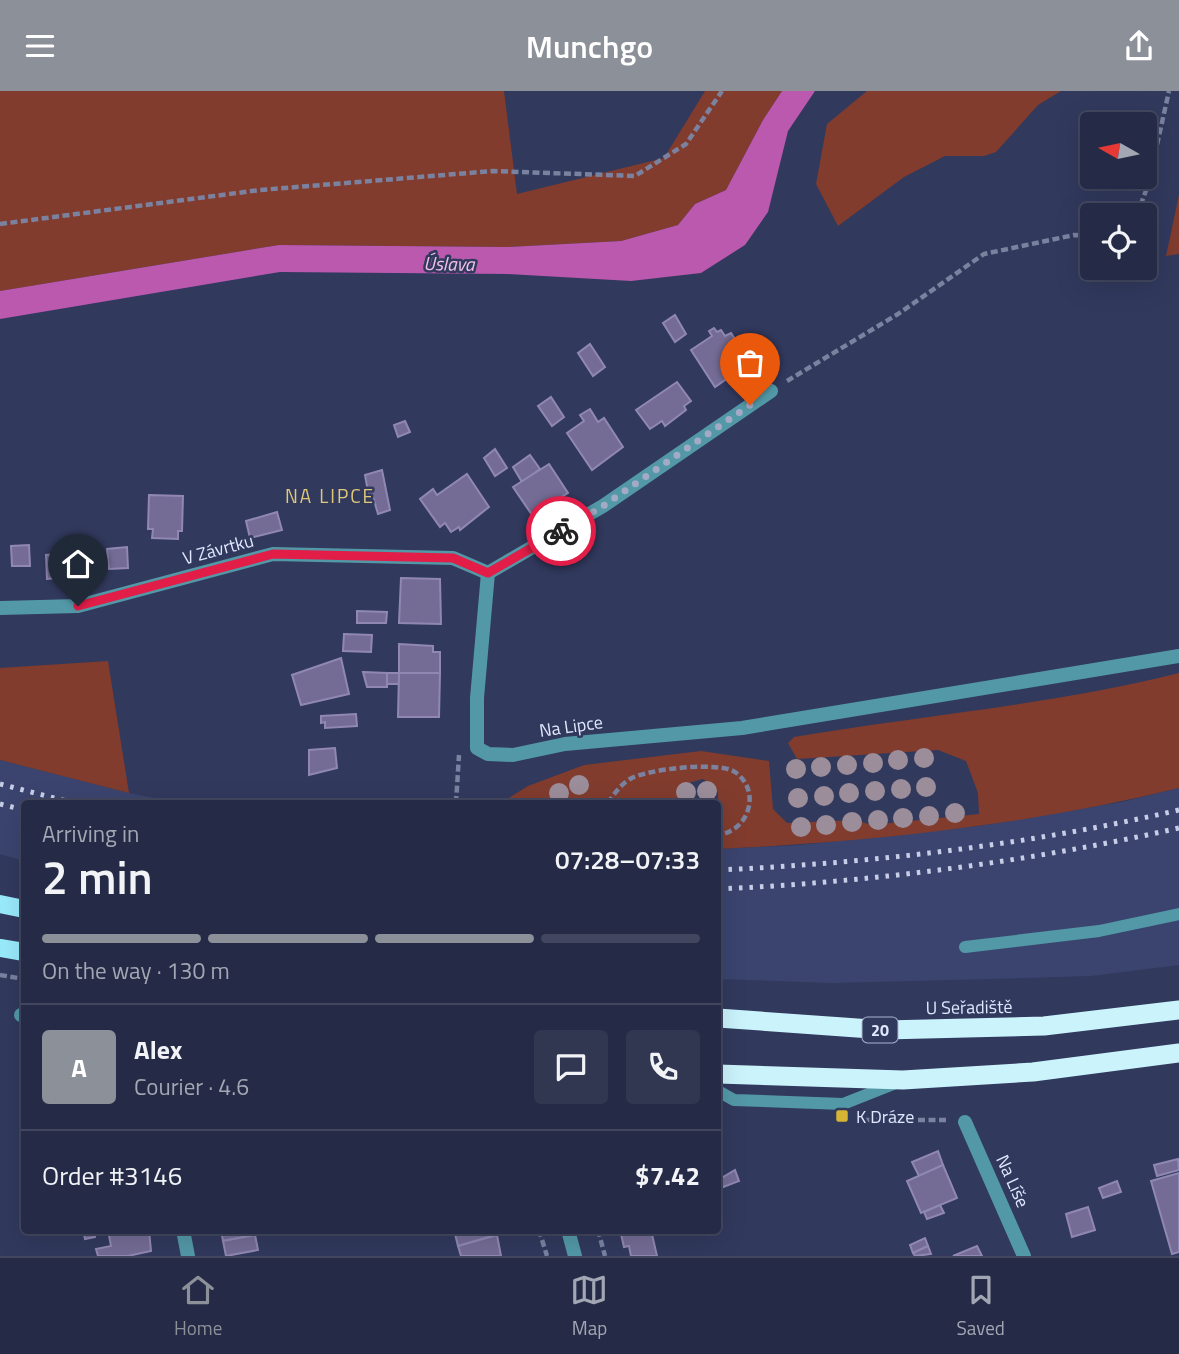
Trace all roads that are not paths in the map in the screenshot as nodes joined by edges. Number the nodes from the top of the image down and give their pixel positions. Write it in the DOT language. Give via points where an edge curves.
graph roads {
  1 [pos="772,391"];
  2 [pos="488,573"];
  3 [pos="0,608"];
  4 [pos="1179,656"];
  5 [pos="0,904"];
  6 [pos="21,908"];
  7 [pos="1179,914"];
  8 [pos="965,947"];
  9 [pos="0,948"];
  10 [pos="21,952"];
  11 [pos="1179,1010"];
  12 [pos="721,1018"];
  13 [pos="1179,1053"];
  14 [pos="721,1074"];
  15 [pos="903,1080"];
  16 [pos="721,1093"];
  17 [pos="965,1122"];
  18 [pos="184,1234"];
  19 [pos="569,1234"];
  20 [pos="188,1256"];
  21 [pos="575,1256"];
  22 [pos="1024,1256"];
  1 -- 2 [label="street" via="603,506"];
  2 -- 3 [label="street, V Závrtku" via="453,558 273,554 78,606"];
  2 -- 4 [label="street, Na Lipce" via="477,698 477,748 488,754 513,755 565,744 741,728"];
  5 -- 6 [label="main road"];
  7 -- 8 [label="lane" via="1099,930"];
  9 -- 10 [label="main road"];
  11 -- 12 [label="highway, U Seřadiště / 20" via="1044,1026 885,1030"];
  13 -- 15 [label="highway" via="1032,1072"];
  14 -- 15 [label="highway"];
  15 -- 16 [label="lane" via="843,1104 734,1100"];
  17 -- 22 [label="street, Na Líše"];
  18 -- 20 [label="street"];
  19 -- 21 [label="street"];
}
